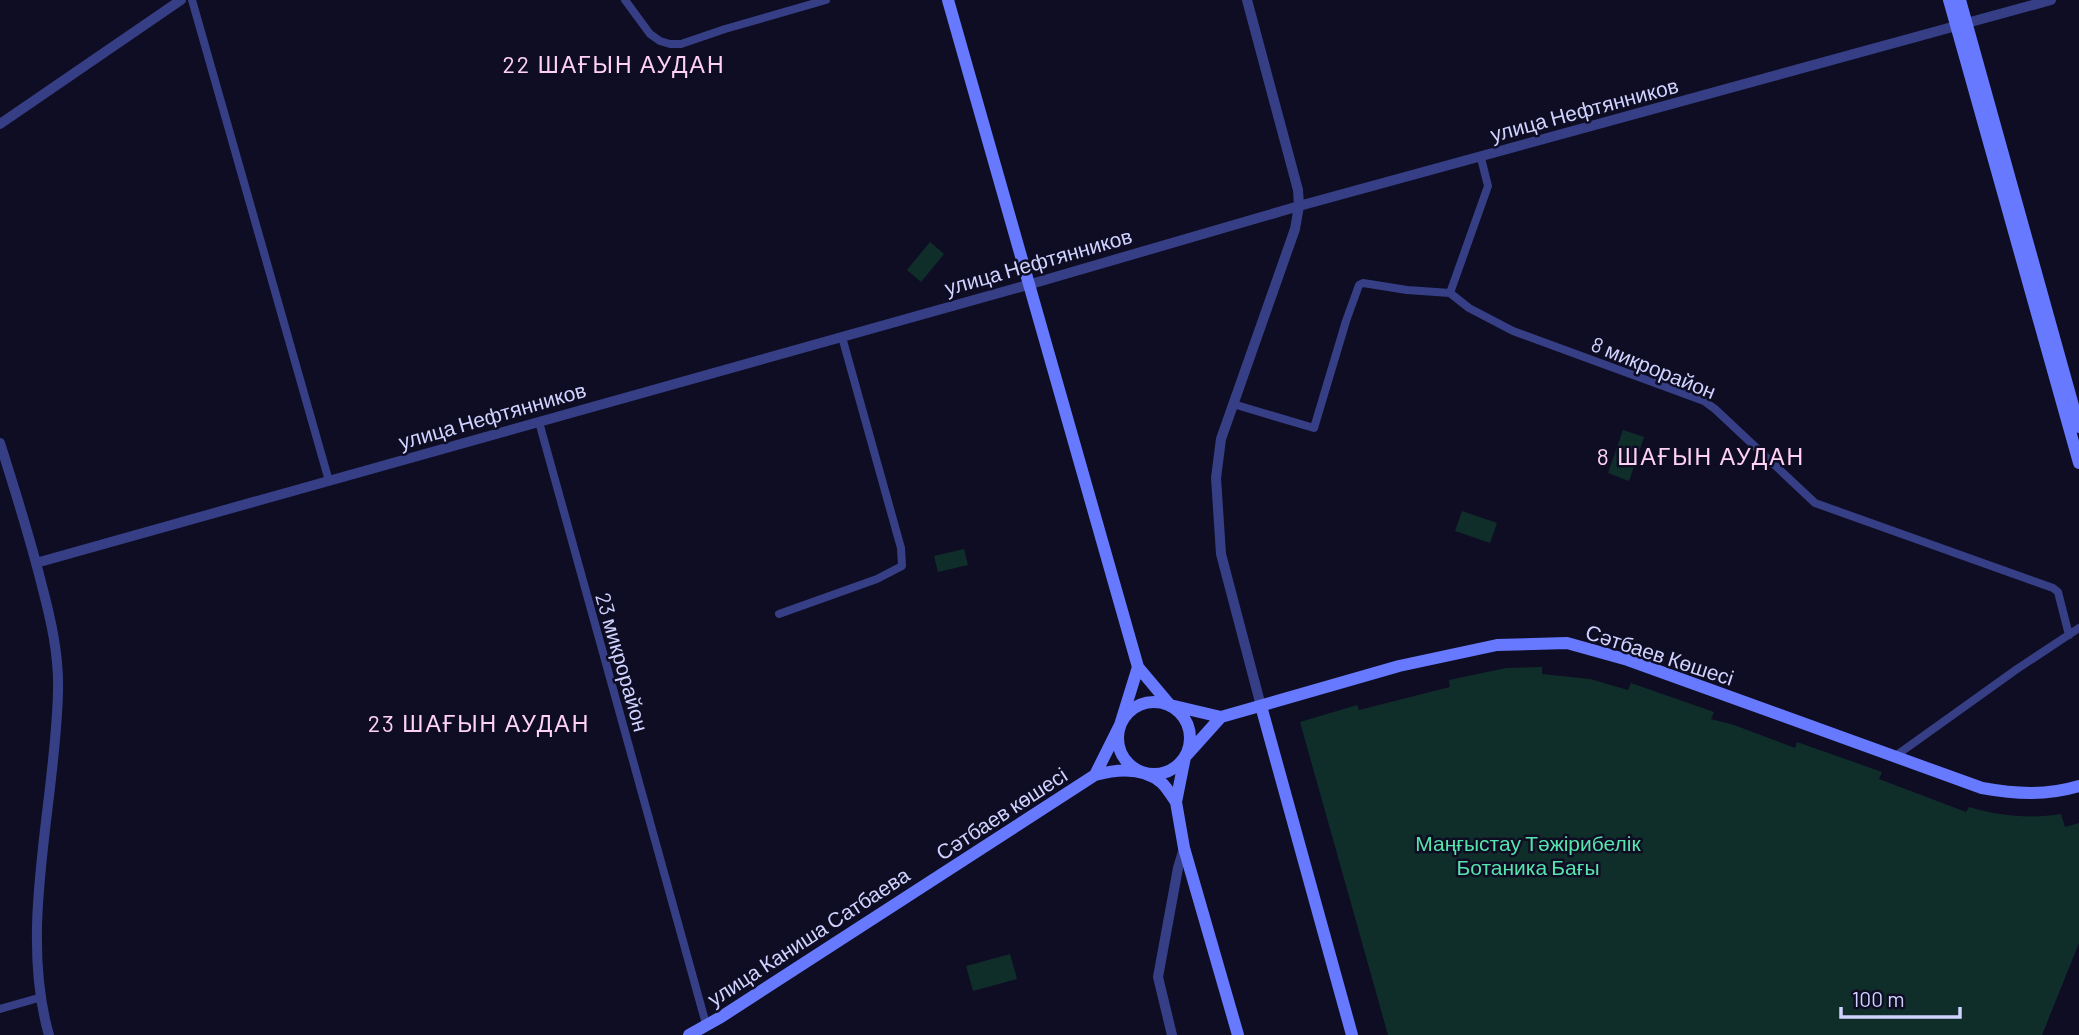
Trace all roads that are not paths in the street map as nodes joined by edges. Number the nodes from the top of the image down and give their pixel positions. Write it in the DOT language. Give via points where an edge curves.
graph roads {
  1 [pos="181,0"];
  2 [pos="192,0"];
  3 [pos="625,0"];
  4 [pos="827,0"];
  5 [pos="948,0"];
  6 [pos="1247,0"];
  7 [pos="1949,0"];
  8 [pos="1960,0"];
  9 [pos="2052,0"];
  10 [pos="1962,26"];
  11 [pos="0,124"];
  12 [pos="1481,158"];
  13 [pos="1299,206"];
  14 [pos="1031,284"];
  15 [pos="1450,293"];
  16 [pos="842,337"];
  17 [pos="1233,404"];
  18 [pos="2072,408"];
  19 [pos="539,422"];
  20 [pos="2079,427"];
  21 [pos="0,443"];
  22 [pos="2079,463"];
  23 [pos="329,481"];
  24 [pos="36,563"];
  25 [pos="779,614"];
  26 [pos="2079,628"];
  27 [pos="2069,635"];
  28 [pos="1138,667"];
  29 [pos="1170,705"];
  30 [pos="1261,706"];
  31 [pos="1221,717"];
  32 [pos="1120,725"];
  33 [pos="1185,757"];
  34 [pos="1895,757"];
  35 [pos="1138,771"];
  36 [pos="1095,775"];
  37 [pos="2079,786"];
  38 [pos="1176,802"];
  39 [pos="1184,848"];
  40 [pos="927,883"];
  41 [pos="42,997"];
  42 [pos="0,1009"];
  43 [pos="708,1023"];
  44 [pos="49,1035"];
  45 [pos="689,1035"];
  46 [pos="1172,1035"];
  47 [pos="1238,1035"];
  48 [pos="1352,1035"];
  1 -- 11 [label="street"];
  2 -- 23 [label="street"];
  3 -- 4 [label="street" via="650,34 670,44"];
  5 -- 14 [label="main road"];
  6 -- 13 [label="street"];
  7 -- 10 [label="main road"];
  8 -- 10 [label="main road"];
  9 -- 10 [label="street, улица Нефтянников"];
  10 -- 12 [label="street, улица Нефтянников"];
  10 -- 18 [label="main road"];
  12 -- 13 [label="street, улица Нефтянников"];
  12 -- 15 [label="street" via="1488,186"];
  13 -- 14 [label="street, улица Нефтянников"];
  13 -- 17 [label="street"];
  14 -- 16 [label="street, улица Нефтянников"];
  14 -- 28 [label="main road"];
  15 -- 17 [label="street" via="1359,285 1314,428"];
  15 -- 27 [label="street, 8 микрорайон" via="1513,331 1704,401 1815,503 2053,588"];
  16 -- 19 [label="street, улица Нефтянников"];
  16 -- 25 [label="street" via="901,548 902,566"];
  17 -- 30 [label="street" via="1221,439 1216,478 1221,554"];
  18 -- 20 [label="main road"];
  18 -- 22 [label="main road"];
  19 -- 23 [label="street, улица Нефтянников"];
  19 -- 43 [label="street, 23 микрорайон"];
  21 -- 24 [label="street"];
  23 -- 24 [label="street, улица Нефтянников"];
  24 -- 41 [label="street" via="53,628 58,689 38,902"];
  26 -- 27 [label="street"];
  27 -- 34 [label="street"];
  28 -- 29 [label="main road"];
  28 -- 32 [label="main road"];
  29 -- 31 [label="main road, Сәтбаев Көшесі"];
  29 -- 32 [label="main road" via="1146,702 1135,707"];
  29 -- 33 [label="main road" via="1180,712 1191,734"];
  30 -- 31 [label="main road, Сәтбаев Көшесі"];
  30 -- 34 [label="main road, Сәтбаев Көшесі" via="1450,654 1497,645 1567,643 1637,663"];
  30 -- 48 [label="main road"];
  31 -- 33 [label="main road"];
  32 -- 35 [label="main road" via="1118,746"];
  32 -- 36 [label="main road, Сәтбаев көшесі"];
  33 -- 35 [label="main road" via="1159,774"];
  33 -- 38 [label="main road"];
  34 -- 37 [label="main road, Сәтбаев Көшесі" via="1982,788 2020,794"];
  35 -- 36 [label="main road, Сәтбаев көшесі"];
  35 -- 38 [label="main road" via="1161,782"];
  36 -- 40 [label="main road, Сәтбаев көшесі"];
  38 -- 39 [label="main road"];
  39 -- 46 [label="street" via="1158,977"];
  39 -- 47 [label="main road"];
  40 -- 43 [label="main road, улица Каниша Сатбаева"];
  41 -- 42 [label="street"];
  41 -- 44 [label="street"];
  43 -- 45 [label="main road"];
}
